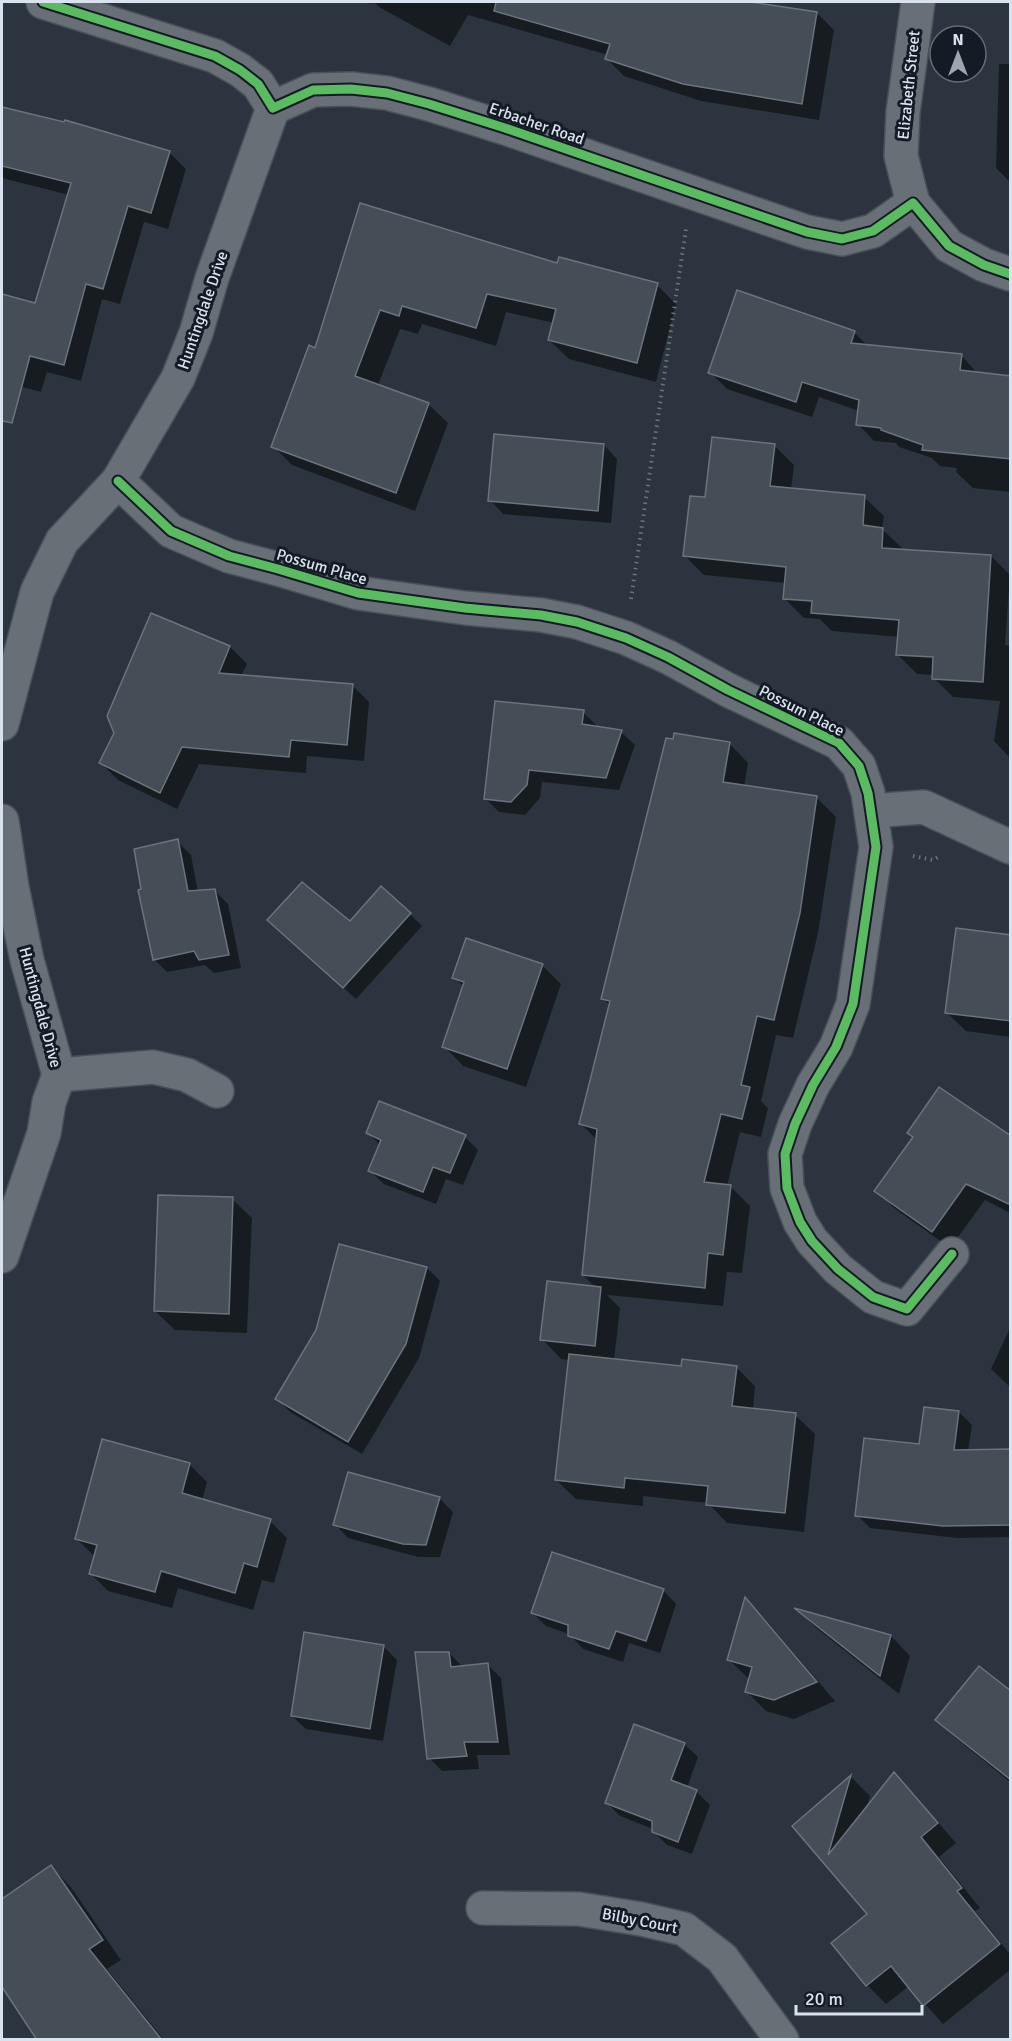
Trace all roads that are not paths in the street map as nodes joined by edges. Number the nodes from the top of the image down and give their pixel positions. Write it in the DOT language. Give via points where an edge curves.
graph roads {
  1 [pos="43,2"];
  2 [pos="918,2"];
  3 [pos="273,108"];
  4 [pos="913,203"];
  5 [pos="1011,274"];
  6 [pos="117,481"];
  7 [pos="2,724"];
  8 [pos="871,811"];
  9 [pos="2,821"];
  10 [pos="1011,847"];
  11 [pos="59,1075"];
  12 [pos="217,1091"];
  13 [pos="952,1254"];
  14 [pos="2,1256"];
  15 [pos="483,1908"];
  16 [pos="782,2040"];
  1 -- 3 [label="street" via="215,56 258,84"];
  2 -- 4 [label="street, Elizabeth Street" via="903,112 902,156"];
  3 -- 4 [label="street, Erbacher Road" via="313,90 387,93 505,128 807,232 842,238 873,231"];
  3 -- 6 [label="street, Huntingdale Drive" via="178,378"];
  4 -- 5 [label="street" via="949,246"];
  6 -- 7 [label="street, Huntingdale Drive" via="62,542 37,592"];
  6 -- 8 [label="street, Possum Place" via="171,531 229,556 358,593 542,615 626,638 839,743 860,766"];
  8 -- 10 [label="street" via="924,807"];
  8 -- 13 [label="street, Possum Place" via="876,847 853,1004 836,1047 795,1124 785,1154 787,1188 812,1241 838,1269 873,1297 907,1309"];
  9 -- 11 [label="street, Huntingdale Drive" via="27,960"];
  11 -- 12 [label="street" via="153,1067 186,1075"];
  11 -- 14 [label="street, Huntingdale Drive" via="44,1133"];
  15 -- 16 [label="street, Bilby Court" via="579,1909 684,1929 722,1958"];
}
